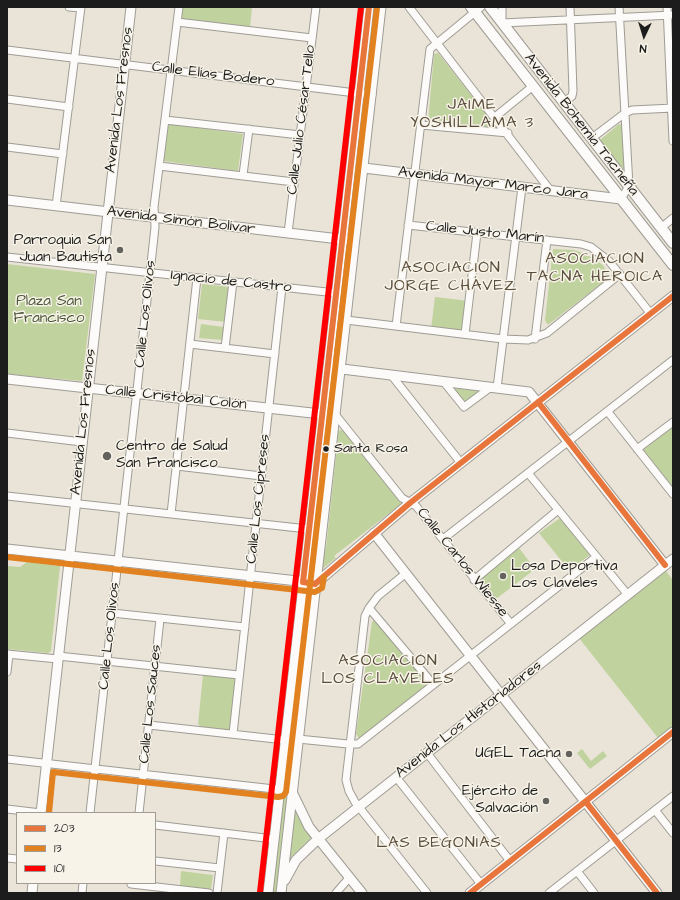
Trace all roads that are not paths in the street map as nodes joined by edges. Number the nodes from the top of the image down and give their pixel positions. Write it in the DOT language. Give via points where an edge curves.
graph roads {
  1 [pos="69,7"];
  2 [pos="131,7"];
  3 [pos="179,7"];
  4 [pos="316,7"];
  5 [pos="369,7"];
  6 [pos="381,7"];
  7 [pos="408,7"];
  8 [pos="490,7"];
  9 [pos="502,7"];
  10 [pos="570,7"];
  11 [pos="619,7"];
  12 [pos="667,7"];
  13 [pos="81,8"];
  14 [pos="476,9"];
  15 [pos="670,15"];
  16 [pos="620,17"];
  17 [pos="570,20"];
  18 [pos="177,22"];
  19 [pos="502,23"];
  20 [pos="312,38"];
  21 [pos="436,42"];
  22 [pos="7,50"];
  23 [pos="75,58"];
  24 [pos="124,64"];
  25 [pos="171,70"];
  26 [pos="533,86"];
  27 [pos="306,87"];
  28 [pos="360,93"];
  29 [pos="372,95"];
  30 [pos="7,99"];
  31 [pos="564,103"];
  32 [pos="69,107"];
  33 [pos="672,108"];
  34 [pos="625,113"];
  35 [pos="495,117"];
  36 [pos="165,120"];
  37 [pos="421,125"];
  38 [pos="249,129"];
  39 [pos="508,133"];
  40 [pos="300,135"];
  41 [pos="592,138"];
  42 [pos="673,141"];
  43 [pos="7,147"];
  44 [pos="63,154"];
  45 [pos="159,166"];
  46 [pos="364,168"];
  47 [pos="414,175"];
  48 [pos="243,176"];
  49 [pos="294,182"];
  50 [pos="629,186"];
  51 [pos="522,187"];
  52 [pos="550,190"];
  53 [pos="621,199"];
  54 [pos="7,200"];
  55 [pos="56,206"];
  56 [pos="108,212"];
  57 [pos="154,218"];
  58 [pos="673,218"];
  59 [pos="408,225"];
  60 [pos="661,228"];
  61 [pos="288,233"];
  62 [pos="477,233"];
  63 [pos="516,237"];
  64 [pos="343,240"];
  65 [pos="547,240"];
  66 [pos="355,241"];
  67 [pos="673,243"];
  68 [pos="7,257"];
  69 [pos="673,265"];
  70 [pos="101,268"];
  71 [pos="150,273"];
  72 [pos="620,274"];
  73 [pos="197,278"];
  74 [pos="233,282"];
  75 [pos="282,288"];
  76 [pos="336,293"];
  77 [pos="673,296"];
  78 [pos="651,314"];
  79 [pos="346,320"];
  80 [pos="396,326"];
  81 [pos="465,334"];
  82 [pos="503,339"];
  83 [pos="534,339"];
  84 [pos="190,344"];
  85 [pos="225,348"];
  86 [pos="275,354"];
  87 [pos="673,360"];
  88 [pos="327,367"];
  89 [pos="339,369"];
  90 [pos="392,376"];
  91 [pos="7,379"];
  92 [pos="443,382"];
  93 [pos="88,388"];
  94 [pos="494,388"];
  95 [pos="137,393"];
  96 [pos="184,399"];
  97 [pos="538,402"];
  98 [pos="269,408"];
  99 [pos="608,412"];
  100 [pos="334,413"];
  101 [pos="321,414"];
  102 [pos="673,422"];
  103 [pos="7,433"];
  104 [pos="82,442"];
  105 [pos="570,442"];
  106 [pos="637,449"];
  107 [pos="461,463"];
  108 [pos="176,466"];
  109 [pos="528,473"];
  110 [pos="262,476"];
  111 [pos="673,494"];
  112 [pos="7,496"];
  113 [pos="75,503"];
  114 [pos="410,503"];
  115 [pos="124,509"];
  116 [pos="558,510"];
  117 [pos="171,514"];
  118 [pos="256,523"];
  119 [pos="308,529"];
  120 [pos="374,532"];
  121 [pos="443,539"];
  122 [pos="7,549"];
  123 [pos="69,556"];
  124 [pos="596,557"];
  125 [pos="673,559"];
  126 [pos="118,561"];
  127 [pos="664,565"];
  128 [pos="405,574"];
  129 [pos="250,576"];
  130 [pos="474,580"];
  131 [pos="303,582"];
  132 [pos="315,584"];
  133 [pos="628,595"];
  134 [pos="369,608"];
  135 [pos="112,614"];
  136 [pos="160,619"];
  137 [pos="511,624"];
  138 [pos="245,627"];
  139 [pos="8,654"];
  140 [pos="470,656"];
  141 [pos="58,658"];
  142 [pos="107,661"];
  143 [pos="155,666"];
  144 [pos="7,672"];
  145 [pos="239,676"];
  146 [pos="433,684"];
  147 [pos="501,695"];
  148 [pos="149,725"];
  149 [pos="673,732"];
  150 [pos="233,734"];
  151 [pos="298,739"];
  152 [pos="285,740"];
  153 [pos="348,744"];
  154 [pos="427,753"];
  155 [pos="7,759"];
  156 [pos="46,763"];
  157 [pos="95,769"];
  158 [pos="143,774"];
  159 [pos="396,777"];
  160 [pos="279,789"];
  161 [pos="292,791"];
  162 [pos="673,796"];
  163 [pos="586,802"];
  164 [pos="359,806"];
  165 [pos="7,809"];
  166 [pos="655,810"];
  167 [pos="32,812"];
  168 [pos="41,812"];
  169 [pos="90,812"];
  170 [pos="139,812"];
  171 [pos="156,826"];
  172 [pos="224,833"];
  173 [pos="673,833"];
  174 [pos="274,838"];
  175 [pos="318,839"];
  176 [pos="616,841"];
  177 [pos="156,861"];
  178 [pos="510,861"];
  179 [pos="220,868"];
  180 [pos="577,871"];
  181 [pos="350,878"];
  182 [pos="131,884"];
  183 [pos="481,884"];
  184 [pos="130,893"];
  185 [pos="208,893"];
  186 [pos="217,893"];
  187 [pos="268,893"];
  188 [pos="281,893"];
  189 [pos="336,893"];
  190 [pos="362,893"];
  191 [pos="427,893"];
  192 [pos="470,893"];
  193 [pos="549,893"];
  194 [pos="594,893"];
  195 [pos="657,893"];
  1 -- 13 [label="street"];
  2 -- 24 [label="street, Avenida Los Fresnos"];
  3 -- 18 [label="street, Calle Los Olivos"];
  4 -- 20 [label="street, Calle Julio César Tello"];
  5 -- 28 [label="street"];
  6 -- 29 [label="street"];
  7 -- 21 [label="street"];
  8 -- 19 [label="main road, Avenida Bohemia Tacneña"];
  9 -- 19 [label="street"];
  10 -- 17 [label="street"];
  11 -- 16 [label="street"];
  12 -- 15 [label="street"];
  13 -- 23 [label="street"];
  14 -- 21 [label="street"];
  14 -- 26 [label="main road, Avenida Bohemia Tacneña"];
  15 -- 16 [label="street"];
  15 -- 33 [label="street"];
  16 -- 17 [label="street"];
  16 -- 34 [label="street"];
  17 -- 19 [label="street"];
  17 -- 31 [label="street" via="573,91 572,96"];
  18 -- 20 [label="street"];
  18 -- 25 [label="street, Calle Los Olivos"];
  19 -- 31 [label="main road, Avenida Bohemia Tacneña"];
  20 -- 27 [label="street, Calle Julio César Tello"];
  21 -- 35 [label="street"];
  21 -- 37 [label="street" via="430,48"];
  22 -- 23 [label="street, Calle Elías Bodero"];
  23 -- 24 [label="street, Calle Elías Bodero"];
  23 -- 32 [label="street"];
  24 -- 25 [label="street, Calle Elías Bodero"];
  24 -- 56 [label="street, Avenida Los Fresnos"];
  25 -- 27 [label="street, Calle Elías Bodero"];
  25 -- 36 [label="street, Calle Los Olivos"];
  26 -- 35 [label="street"];
  26 -- 53 [label="main road, Avenida Bohemia Tacneña"];
  27 -- 28 [label="street, Calle Elías Bodero"];
  27 -- 40 [label="street, Calle Julio César Tello"];
  28 -- 29 [label="street, Calle Elías Bodero"];
  28 -- 64 [label="street"];
  29 -- 46 [label="street"];
  30 -- 32 [label="street"];
  31 -- 41 [label="main road, Avenida Bohemia Tacneña"];
  32 -- 44 [label="street"];
  33 -- 34 [label="street" via="632,110"];
  33 -- 42 [label="street"];
  34 -- 41 [label="street"];
  34 -- 50 [label="street"];
  35 -- 39 [label="street"];
  36 -- 38 [label="street"];
  36 -- 45 [label="street, Calle Los Olivos"];
  37 -- 39 [label="street"];
  37 -- 47 [label="street"];
  38 -- 40 [label="street"];
  38 -- 48 [label="street"];
  39 -- 52 [label="street"];
  40 -- 49 [label="street, Calle Julio César Tello"];
  41 -- 50 [label="main road, Avenida Bohemia Tacneña"];
  43 -- 44 [label="street"];
  44 -- 55 [label="street"];
  45 -- 48 [label="street"];
  45 -- 57 [label="street, Calle Los Olivos"];
  46 -- 47 [label="street, Avenida Mayor Marco Jara"];
  46 -- 66 [label="street"];
  47 -- 51 [label="street, Avenida Mayor Marco Jara"];
  47 -- 59 [label="street"];
  48 -- 49 [label="street"];
  49 -- 61 [label="street, Calle Julio César Tello"];
  50 -- 53 [label="street"];
  50 -- 60 [label="main road, Avenida Bohemia Tacneña"];
  51 -- 52 [label="street, Avenida Mayor Marco Jara"];
  51 -- 63 [label="street"];
  52 -- 53 [label="street, Avenida Mayor Marco Jara"];
  53 -- 69 [label="main road, Avenida Bohemia Tacneña"];
  54 -- 55 [label="street, Avenida Simón Bolívar"];
  55 -- 56 [label="street, Avenida Simón Bolívar"];
  56 -- 57 [label="street, Avenida Simón Bolívar"];
  56 -- 70 [label="street, Avenida Los Fresnos"];
  57 -- 61 [label="street, Avenida Simón Bolívar"];
  57 -- 71 [label="street, Calle Los Olivos"];
  58 -- 60 [label="street"];
  59 -- 62 [label="street, Calle Justo Marín"];
  59 -- 80 [label="street"];
  60 -- 67 [label="main road, Avenida Bohemia Tacneña"];
  61 -- 64 [label="street, Avenida Simón Bolívar"];
  62 -- 63 [label="street, Calle Justo Marín"];
  62 -- 81 [label="street"];
  63 -- 65 [label="street, Calle Justo Marín"];
  63 -- 82 [label="street"];
  64 -- 66 [label="street, Avenida Simón Bolívar"];
  64 -- 76 [label="street"];
  65 -- 72 [label="street, Calle Justo Marín" via="581,244 591,248 601,253"];
  65 -- 83 [label="street"];
  66 -- 79 [label="street"];
  68 -- 70 [label="street, Ignacio de Castro"];
  70 -- 71 [label="street, Ignacio de Castro"];
  70 -- 93 [label="street, Avenida Los Fresnos"];
  71 -- 73 [label="street, Ignacio de Castro"];
  71 -- 95 [label="street, Calle Los Olivos"];
  72 -- 78 [label="street, Calle Justo Marín"];
  72 -- 83 [label="street" via="547,333"];
  73 -- 74 [label="street, Ignacio de Castro"];
  73 -- 84 [label="street"];
  74 -- 75 [label="street, Ignacio de Castro"];
  74 -- 85 [label="street"];
  75 -- 76 [label="street, Ignacio de Castro"];
  75 -- 86 [label="street, Calle Los Cipreses"];
  76 -- 88 [label="street"];
  77 -- 78 [label="street"];
  78 -- 97 [label="street"];
  79 -- 80 [label="street"];
  79 -- 89 [label="street"];
  80 -- 81 [label="street"];
  81 -- 82 [label="street"];
  82 -- 83 [label="street"];
  82 -- 94 [label="street"];
  84 -- 85 [label="street"];
  84 -- 96 [label="street"];
  85 -- 86 [label="street"];
  86 -- 98 [label="street, Calle Los Cipreses"];
  87 -- 99 [label="street"];
  88 -- 89 [label="street"];
  88 -- 101 [label="street"];
  89 -- 90 [label="street"];
  89 -- 100 [label="street"];
  90 -- 92 [label="street"];
  90 -- 107 [label="street"];
  91 -- 93 [label="street, Calle Cristóbal Colón"];
  92 -- 94 [label="street"];
  92 -- 94 [label="street" via="464,407"];
  93 -- 95 [label="street, Calle Cristóbal Colón"];
  93 -- 104 [label="street, Avenida Los Fresnos"];
  94 -- 97 [label="street" via="529,392"];
  95 -- 96 [label="street, Calle Cristóbal Colón"];
  95 -- 115 [label="street, Calle Los Olivos"];
  96 -- 98 [label="street, Calle Cristóbal Colón"];
  96 -- 108 [label="street"];
  97 -- 105 [label="street"];
  97 -- 107 [label="street"];
  98 -- 101 [label="street, Calle Cristóbal Colón"];
  98 -- 110 [label="street, Calle Los Cipreses"];
  99 -- 105 [label="street"];
  99 -- 106 [label="street"];
  100 -- 114 [label="street, Calle Carlos Wiesse" via="402,498"];
  100 -- 132 [label="street"];
  101 -- 119 [label="street"];
  102 -- 106 [label="street"];
  103 -- 104 [label="street"];
  104 -- 113 [label="street, Avenida Los Fresnos"];
  105 -- 109 [label="street"];
  105 -- 127 [label="street"];
  106 -- 111 [label="street"];
  107 -- 114 [label="street"];
  108 -- 110 [label="street"];
  108 -- 117 [label="street"];
  109 -- 116 [label="street"];
  109 -- 121 [label="street"];
  110 -- 118 [label="street, Calle Los Cipreses"];
  112 -- 113 [label="street"];
  113 -- 115 [label="street"];
  113 -- 123 [label="street, Avenida Los Fresnos"];
  114 -- 120 [label="street"];
  114 -- 121 [label="street, Calle Carlos Wiesse" via="416,506"];
  115 -- 117 [label="street"];
  115 -- 126 [label="street, Calle Los Olivos"];
  116 -- 124 [label="street"];
  116 -- 130 [label="street"];
  117 -- 118 [label="street"];
  118 -- 119 [label="street"];
  118 -- 129 [label="street, Calle Los Cipreses"];
  119 -- 131 [label="street"];
  120 -- 128 [label="street"];
  120 -- 132 [label="street"];
  121 -- 130 [label="street, Calle Carlos Wiesse"];
  122 -- 123 [label="street"];
  123 -- 126 [label="street"];
  123 -- 141 [label="street, Avenida Los Fresnos"];
  124 -- 133 [label="street"];
  124 -- 137 [label="street"];
  125 -- 127 [label="street, Avenida Los Historiadores"];
  126 -- 129 [label="street"];
  126 -- 135 [label="street, Calle Los Olivos"];
  127 -- 133 [label="street, Avenida Los Historiadores"];
  128 -- 134 [label="street" via="386,588"];
  128 -- 140 [label="street"];
  129 -- 131 [label="street"];
  129 -- 138 [label="street, Calle Los Cipreses"];
  130 -- 137 [label="street, Calle Carlos Wiesse"];
  131 -- 132 [label="street"];
  131 -- 152 [label="street"];
  132 -- 151 [label="street"];
  133 -- 147 [label="street, Avenida Los Historiadores"];
  134 -- 146 [label="street"];
  134 -- 153 [label="street" via="363,624"];
  135 -- 136 [label="street"];
  135 -- 142 [label="street, Calle Los Olivos"];
  136 -- 138 [label="street"];
  136 -- 143 [label="street, Calle Los Sauces"];
  137 -- 140 [label="street"];
  138 -- 145 [label="street, Calle Los Cipreses"];
  139 -- 141 [label="street"];
  139 -- 144 [label="street"];
  140 -- 146 [label="street"];
  140 -- 147 [label="street"];
  141 -- 142 [label="street"];
  141 -- 156 [label="street, Avenida Los Fresnos"];
  142 -- 143 [label="street"];
  142 -- 157 [label="street, Calle Los Olivos"];
  143 -- 145 [label="street"];
  143 -- 148 [label="street, Calle Los Sauces"];
  145 -- 150 [label="street, Calle Los Cipreses"];
  146 -- 153 [label="street" via="358,744"];
  147 -- 154 [label="street, Avenida Los Historiadores"];
  147 -- 163 [label="street"];
  148 -- 150 [label="street"];
  148 -- 158 [label="street, Calle Los Sauces"];
  149 -- 163 [label="street"];
  150 -- 152 [label="street"];
  151 -- 153 [label="street"];
  151 -- 161 [label="street"];
  152 -- 160 [label="street"];
  153 -- 164 [label="street" via="346,780 348,791"];
  154 -- 159 [label="street, Avenida Los Historiadores"];
  154 -- 178 [label="street"];
  155 -- 156 [label="street"];
  156 -- 157 [label="street"];
  156 -- 168 [label="street, Avenida Los Fresnos"];
  157 -- 158 [label="street"];
  157 -- 169 [label="street, Calle Los Olivos"];
  158 -- 160 [label="street"];
  158 -- 170 [label="street, Calle Los Sauces"];
  159 -- 164 [label="street, Avenida Los Historiadores"];
  159 -- 183 [label="street"];
  160 -- 161 [label="street"];
  160 -- 174 [label="street"];
  161 -- 175 [label="street"];
  161 -- 188 [label="street"];
  162 -- 166 [label="street"];
  163 -- 176 [label="street"];
  163 -- 178 [label="street"];
  164 -- 175 [label="street, Avenida Los Historiadores"];
  164 -- 191 [label="street"];
  165 -- 167 [label="street"];
  166 -- 173 [label="street"];
  166 -- 176 [label="street"];
  171 -- 172 [label="street"];
  172 -- 174 [label="street"];
  172 -- 179 [label="street"];
  174 -- 187 [label="street"];
  175 -- 181 [label="street"];
  175 -- 188 [label="street, Avenida Los Historiadores" via="290,868"];
  176 -- 180 [label="street"];
  176 -- 195 [label="street"];
  177 -- 179 [label="street"];
  178 -- 183 [label="street"];
  179 -- 186 [label="street"];
  180 -- 193 [label="street"];
  180 -- 194 [label="street"];
  181 -- 189 [label="street"];
  181 -- 190 [label="street"];
  182 -- 184 [label="street"];
  182 -- 185 [label="street"];
  183 -- 192 [label="street"];
}
